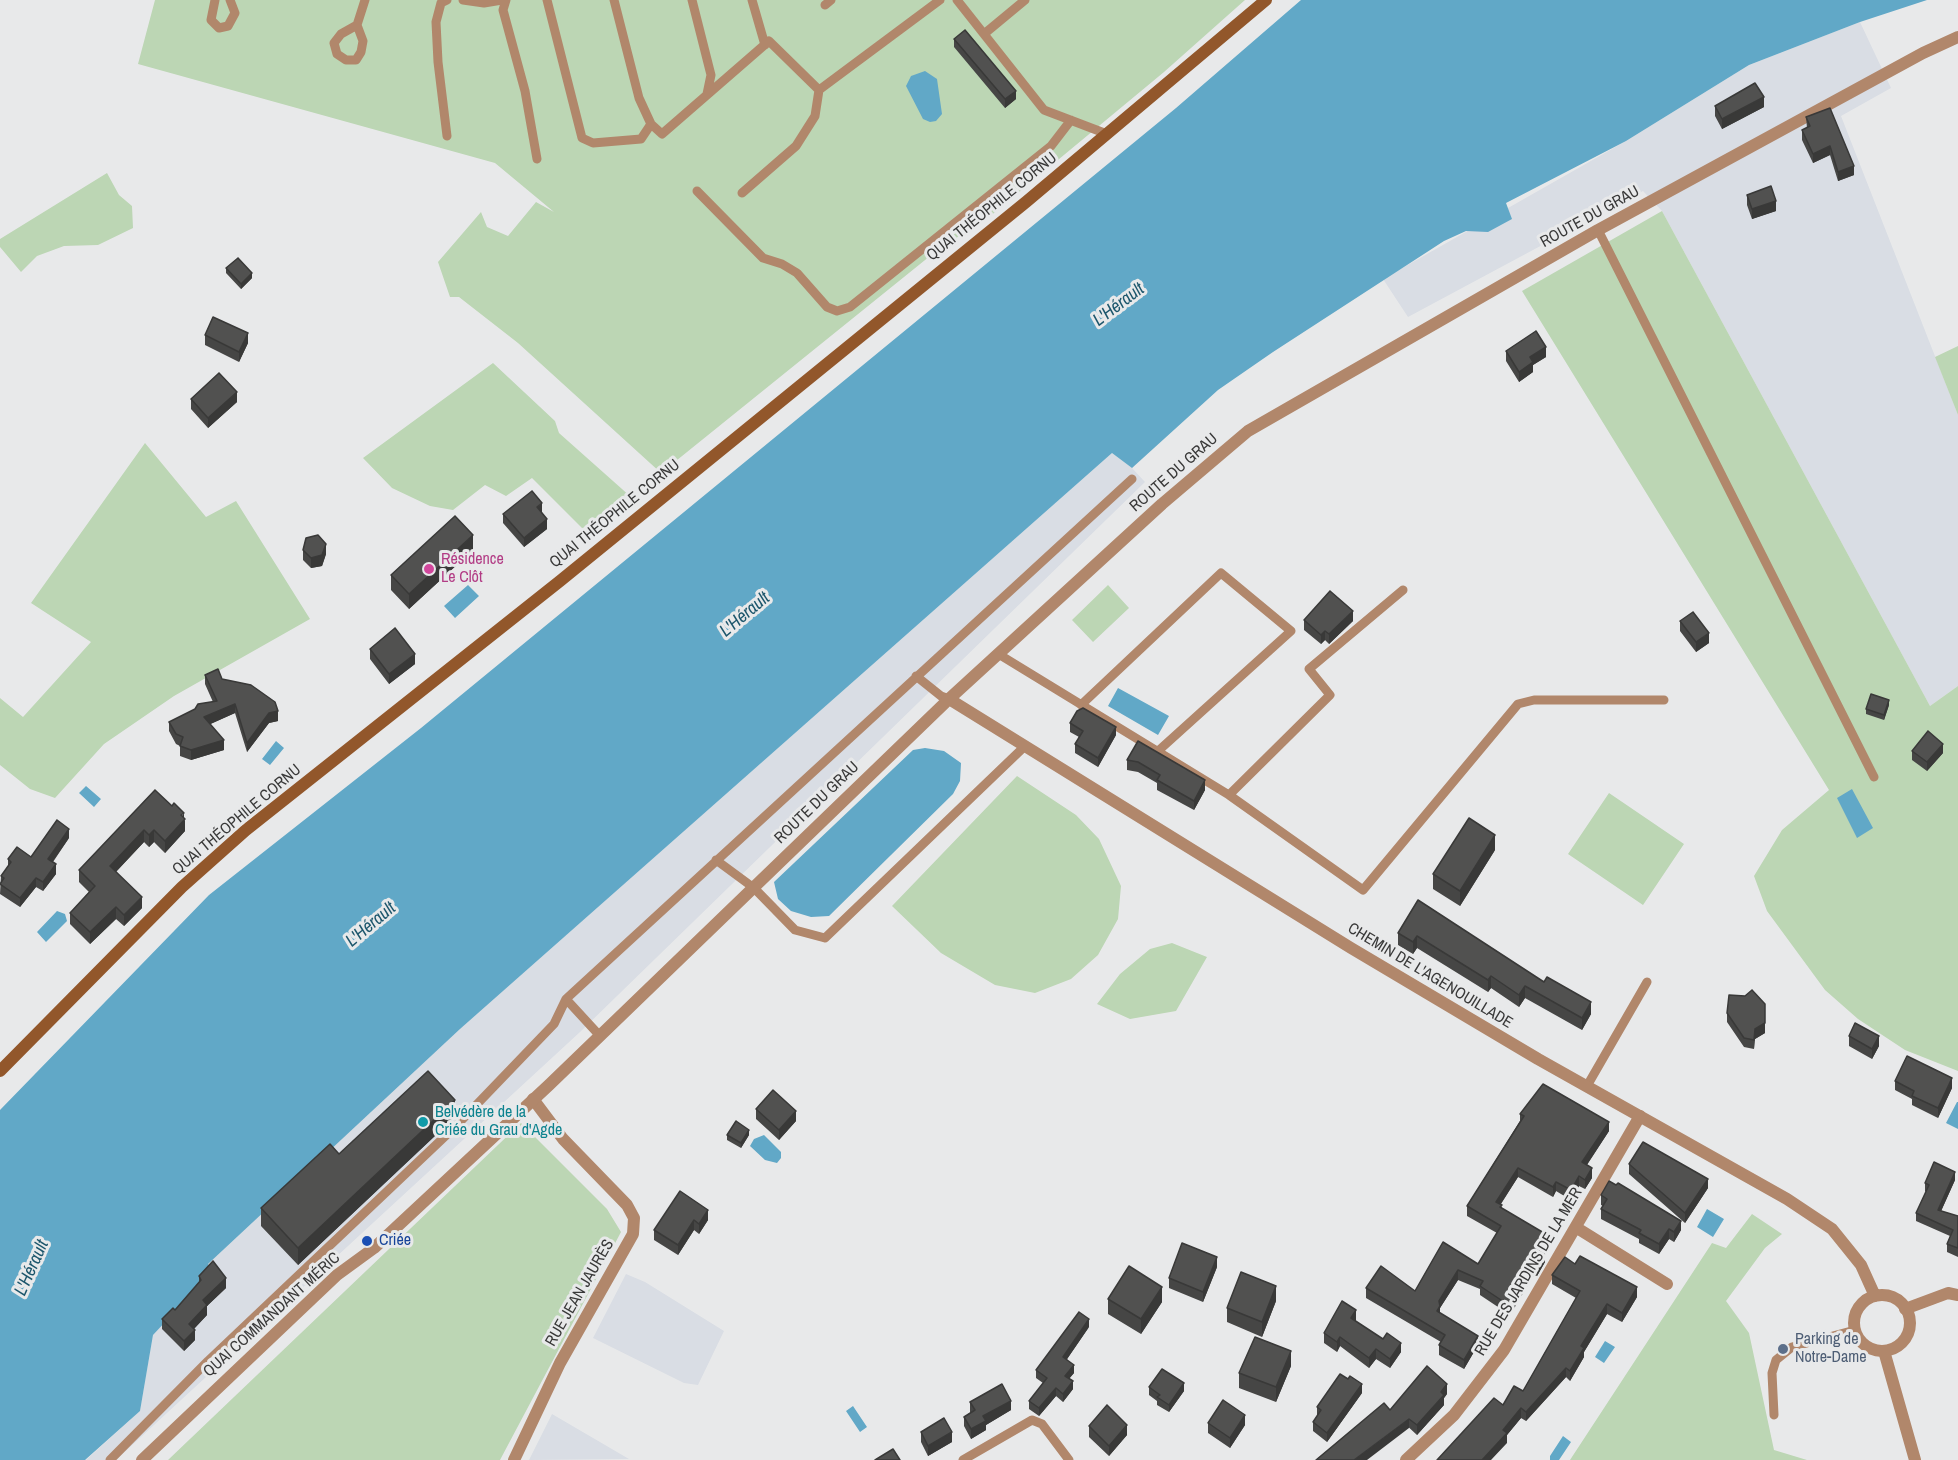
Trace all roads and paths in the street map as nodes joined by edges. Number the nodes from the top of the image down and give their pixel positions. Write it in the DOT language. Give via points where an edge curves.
graph roads {
  1 [pos="215,0"];
  2 [pos="230,0"];
  3 [pos="364,0"];
  4 [pos="447,0"];
  5 [pos="463,0"];
  6 [pos="504,0"];
  7 [pos="547,0"];
  8 [pos="614,0"];
  9 [pos="692,0"];
  10 [pos="752,0"];
  11 [pos="940,0"];
  12 [pos="957,0"];
  13 [pos="1025,0"];
  14 [pos="1266,0"];
  15 [pos="357,25"];
  16 [pos="984,34"];
  17 [pos="1958,37"];
  18 [pos="765,45"];
  19 [pos="819,90"];
  20 [pos="707,94"];
  21 [pos="1071,120"];
  22 [pos="651,124"];
  23 [pos="1107,134"];
  24 [pos="447,136"];
  25 [pos="537,159"];
  26 [pos="697,191"];
  27 [pos="742,193"];
  28 [pos="1598,230"];
  29 [pos="1132,479"];
  30 [pos="1403,590"];
  31 [pos="1000,655"];
  32 [pos="916,676"];
  33 [pos="949,699"];
  34 [pos="1664,700"];
  35 [pos="1081,705"];
  36 [pos="1024,747"];
  37 [pos="1157,752"];
  38 [pos="1874,777"];
  39 [pos="1229,795"];
  40 [pos="716,860"];
  41 [pos="754,888"];
  42 [pos="1647,982"];
  43 [pos="566,999"];
  44 [pos="600,1036"];
  45 [pos="0,1071"];
  46 [pos="1587,1086"];
  47 [pos="534,1099"];
  48 [pos="1640,1116"];
  49 [pos="1577,1228"];
  50 [pos="1667,1284"];
  51 [pos="1958,1295"];
  52 [pos="1875,1296"];
  53 [pos="1905,1309"];
  54 [pos="1855,1330"];
  55 [pos="1884,1351"];
  56 [pos="1774,1415"];
  57 [pos="110,1460"];
  58 [pos="142,1460"];
  59 [pos="514,1460"];
  60 [pos="963,1460"];
  61 [pos="1069,1460"];
  62 [pos="1406,1460"];
  63 [pos="1915,1460"];
  1 -- 2 [label="lane" via="211,20 219,28 228,26 235,13"];
  3 -- 15 [label="lane"];
  4 -- 24 [label="lane" via="441,3 436,22"];
  5 -- 6 [label="lane"];
  6 -- 25 [label="lane" via="503,10 525,91"];
  7 -- 22 [label="lane" via="582,138 593,142 641,139"];
  8 -- 22 [label="lane" via="636,88"];
  9 -- 20 [label="lane" via="711,75"];
  10 -- 18 [label="lane"];
  11 -- 19 [label="lane"];
  12 -- 16 [label="lane"];
  13 -- 16 [label="lane"];
  14 -- 23 [label="main road, QUAI THÉOPHILE CORNU"];
  16 -- 21 [label="lane" via="1044,110"];
  17 -- 28 [label="street, ROUTE DU GRAU"];
  18 -- 19 [label="lane" via="769,41"];
  18 -- 20 [label="lane"];
  19 -- 27 [label="lane" via="815,116 802,138"];
  20 -- 22 [label="lane" via="662,134"];
  21 -- 23 [label="lane"];
  21 -- 26 [label="lane" via="1051,146 850,307 837,311 827,307 797,273 763,258"];
  23 -- 45 [label="main road, QUAI THÉOPHILE CORNU" via="560,581 246,830 183,887"];
  28 -- 31 [label="street, ROUTE DU GRAU" via="1248,431 1162,504"];
  28 -- 38 [label="lane"];
  29 -- 32 [label="lane"];
  30 -- 39 [label="lane" via="1309,669 1330,695"];
  31 -- 33 [label="street, ROUTE DU GRAU"];
  31 -- 35 [label="lane"];
  32 -- 33 [label="lane"];
  32 -- 40 [label="lane"];
  33 -- 36 [label="street, CHEMIN DE L'AGENOUILLADE"];
  33 -- 41 [label="street, ROUTE DU GRAU"];
  34 -- 39 [label="lane" via="1534,700 1518,704 1363,890"];
  35 -- 37 [label="lane"];
  35 -- 37 [label="lane" via="1221,573 1291,631"];
  36 -- 41 [label="lane" via="825,938 795,930"];
  36 -- 46 [label="street, CHEMIN DE L'AGENOUILLADE" via="1351,948"];
  37 -- 39 [label="lane"];
  40 -- 41 [label="lane"];
  40 -- 43 [label="lane"];
  41 -- 44 [label="street, ROUTE DU GRAU"];
  42 -- 46 [label="lane"];
  43 -- 44 [label="lane"];
  43 -- 57 [label="lane" via="554,1024 457,1125 208,1361"];
  44 -- 47 [label="street, ROUTE DU GRAU"];
  46 -- 48 [label="street, CHEMIN DE L'AGENOUILLADE"];
  47 -- 58 [label="street, QUAI COMMANDANT MÉRIC" via="374,1248 337,1275"];
  47 -- 59 [label="street, RUE JEAN JAURÈS" via="563,1139 627,1205 634,1218 633,1234 560,1363"];
  48 -- 49 [label="street, RUE DES JARDINS DE LA MER"];
  48 -- 52 [label="street, CHEMIN DE L'AGENOUILLADE" via="1832,1228 1861,1265"];
  49 -- 50 [label="street"];
  49 -- 62 [label="street, RUE DES JARDINS DE LA MER" via="1494,1365 1454,1414"];
  51 -- 53 [label="street" via="1948,1293"];
  52 -- 53 [label="street" via="1895,1298"];
  52 -- 54 [label="street" via="1859,1307"];
  53 -- 55 [label="street" via="1909,1316 1908,1331 1897,1346"];
  54 -- 55 [label="street" via="1865,1345"];
  54 -- 56 [label="lane" via="1792,1347 1776,1360 1772,1372"];
  55 -- 63 [label="street"];
  60 -- 61 [label="lane" via="1032,1420 1042,1424"];
}
